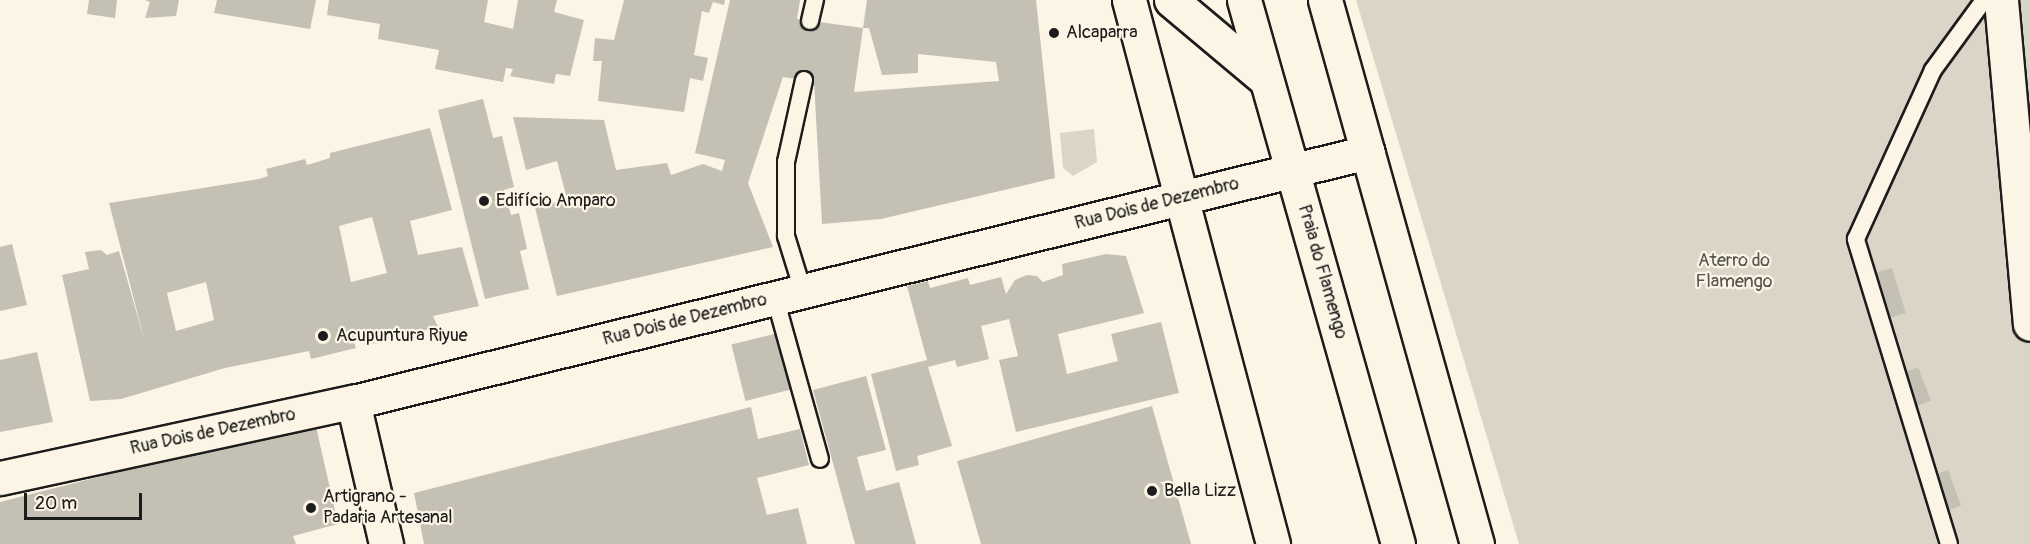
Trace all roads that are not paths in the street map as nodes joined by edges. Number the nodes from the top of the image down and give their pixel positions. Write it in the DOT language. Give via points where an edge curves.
graph roads {
  1 [pos="815,0"];
  2 [pos="1129,0"];
  3 [pos="1171,0"];
  4 [pos="1244,0"];
  5 [pos="1325,0"];
  6 [pos="1984,0"];
  7 [pos="2001,0"];
  8 [pos="810,21"];
  9 [pos="1265,79"];
  10 [pos="804,80"];
  11 [pos="1368,152"];
  12 [pos="1294,170"];
  13 [pos="1183,197"];
  14 [pos="789,294"];
  15 [pos="2030,324"];
  16 [pos="352,402"];
  17 [pos="820,459"];
  18 [pos="0,478"];
  19 [pos="386,544"];
  20 [pos="1273,544"];
  21 [pos="1398,544"];
  22 [pos="1477,544"];
  23 [pos="1949,544"];
  1 -- 8 [label="lane"];
  2 -- 13 [label="main road"];
  3 -- 9 [label="main road"];
  4 -- 9 [label="main road, Praia do Flamengo"];
  5 -- 11 [label="main road"];
  6 -- 23 [label="lane" via="1933,70 1856,239"];
  7 -- 15 [label="main road"];
  9 -- 12 [label="main road, Praia do Flamengo"];
  10 -- 14 [label="lane" via="786,162"];
  11 -- 12 [label="main road, Rua Dois de Dezembro"];
  11 -- 22 [label="main road"];
  12 -- 13 [label="main road, Rua Dois de Dezembro"];
  12 -- 21 [label="main road, Praia do Flamengo"];
  13 -- 14 [label="main road, Rua Dois de Dezembro"];
  13 -- 20 [label="main road"];
  14 -- 16 [label="main road, Rua Dois de Dezembro"];
  14 -- 17 [label="lane"];
  16 -- 18 [label="main road, Rua Dois de Dezembro"];
  16 -- 19 [label="main road"];
}
